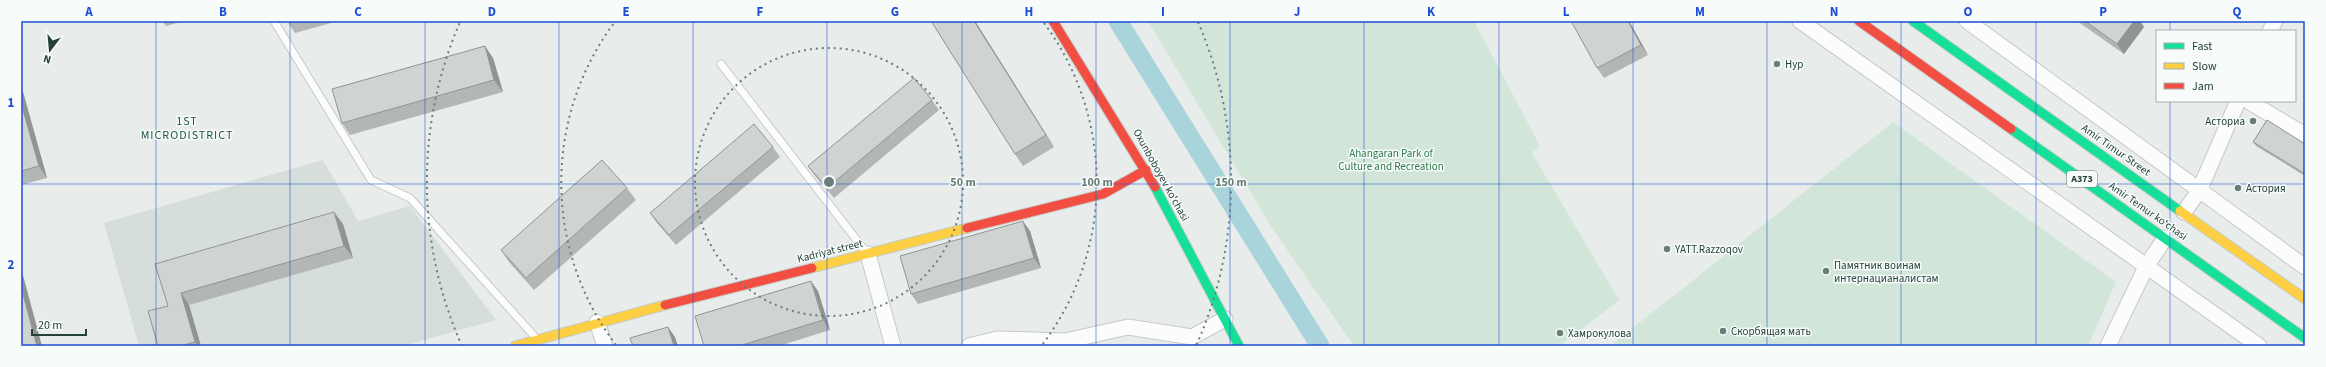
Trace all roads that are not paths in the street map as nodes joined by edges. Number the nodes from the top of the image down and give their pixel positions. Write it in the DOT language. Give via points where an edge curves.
graph roads {
  1 [pos="274,21"];
  2 [pos="1053,21"];
  3 [pos="1800,21"];
  4 [pos="1859,21"];
  5 [pos="1913,21"];
  6 [pos="1967,21"];
  7 [pos="2275,21"];
  8 [pos="2270,30"];
  9 [pos="721,64"];
  10 [pos="2238,102"];
  11 [pos="2250,102"];
  12 [pos="2305,135"];
  13 [pos="1146,170"];
  14 [pos="2198,191"];
  15 [pos="2175,225"];
  16 [pos="868,254"];
  17 [pos="2146,267"];
  18 [pos="2305,267"];
  19 [pos="2305,300"];
  20 [pos="1225,319"];
  21 [pos="597,322"];
  22 [pos="2305,338"];
  23 [pos="538,340"];
  24 [pos="515,346"];
  25 [pos="605,346"];
  26 [pos="893,346"];
  27 [pos="969,346"];
  28 [pos="1239,346"];
  29 [pos="2108,346"];
  30 [pos="2259,346"];
  1 -- 23 [label="lane" via="371,180 410,198"];
  2 -- 13 [label="main road, Oxunboboyev ko'chasi"];
  3 -- 17 [label="street"];
  4 -- 15 [label="main road, Amir Temur koʻchasi / A373"];
  5 -- 15 [label="main road, Amir Timur Street / A373"];
  6 -- 14 [label="street"];
  7 -- 8 [label="street"];
  9 -- 16 [label="lane"];
  10 -- 14 [label="street"];
  11 -- 12 [label="street"];
  13 -- 16 [label="main road, Kadriyat street" via="1103,194"];
  13 -- 20 [label="main road, Oxunboboyev ko'chasi"];
  14 -- 15 [label="street"];
  14 -- 18 [label="street"];
  15 -- 17 [label="street"];
  15 -- 19 [label="main road, Amir Timur Street / A373"];
  15 -- 22 [label="main road, Amir Temur koʻchasi / A373"];
  16 -- 21 [label="main road, Kadriyat street"];
  16 -- 26 [label="street"];
  17 -- 29 [label="street"];
  17 -- 30 [label="street"];
  20 -- 27 [label="street" via="1192,337 1128,327 1065,341 997,339"];
  20 -- 28 [label="main road, Oxunboboyev ko'chasi"];
  21 -- 23 [label="main road, Kadriyat street"];
  21 -- 25 [label="street"];
  23 -- 24 [label="main road, Kadriyat street"];
}
